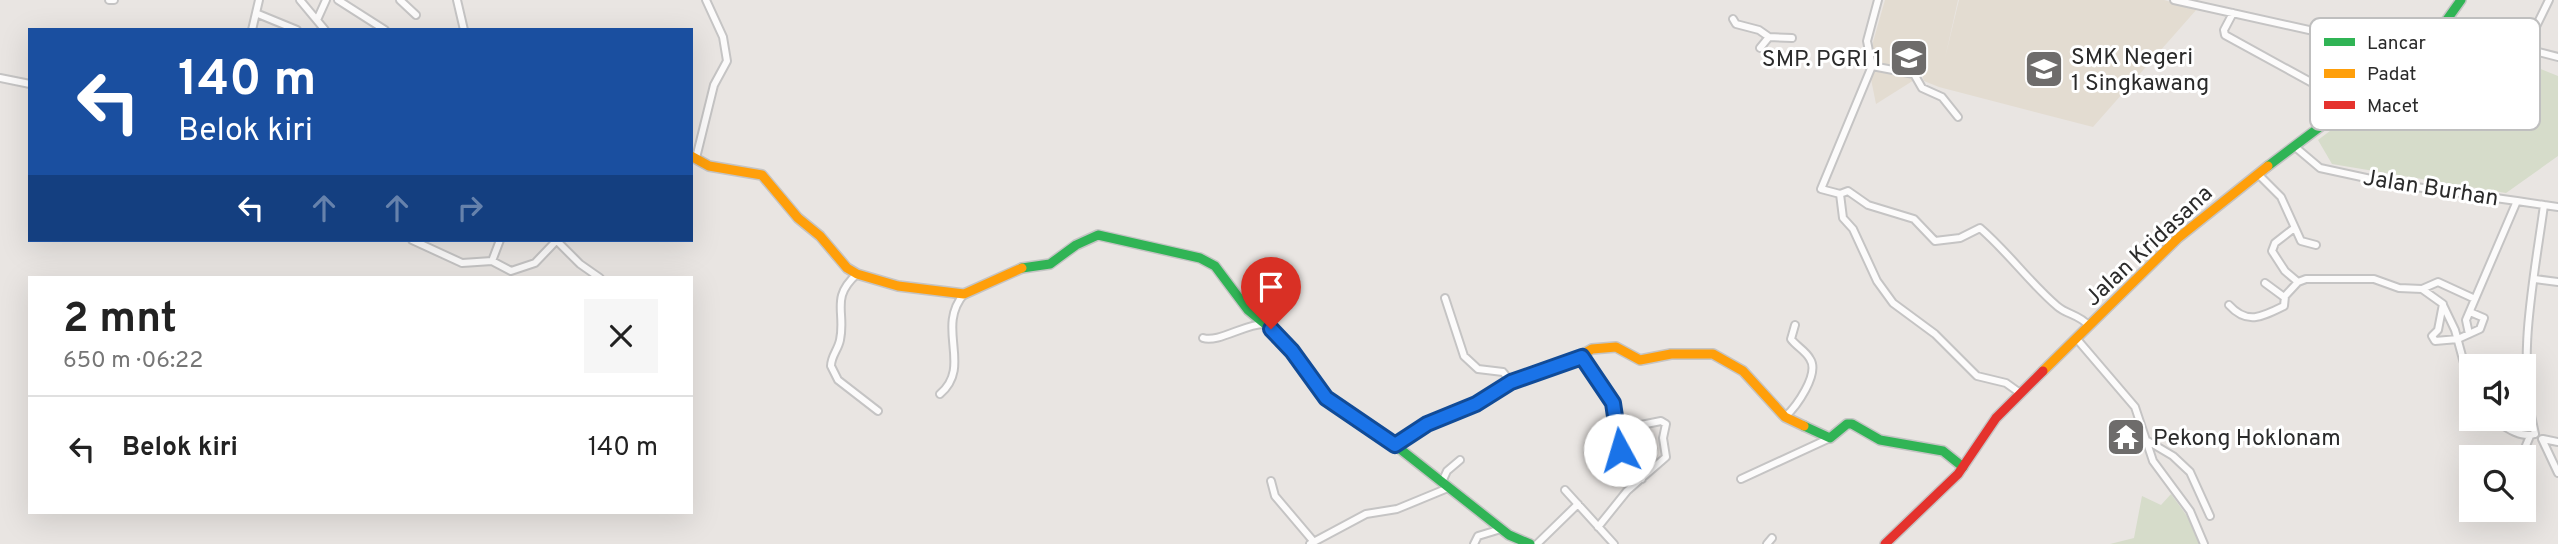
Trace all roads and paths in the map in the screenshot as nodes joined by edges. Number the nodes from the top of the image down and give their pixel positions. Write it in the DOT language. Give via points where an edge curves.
graph roads {
  1 [pos="259,0"];
  2 [pos="300,0"];
  3 [pos="326,0"];
  4 [pos="338,0"];
  5 [pos="400,0"];
  6 [pos="457,0"];
  7 [pos="706,0"];
  8 [pos="1878,0"];
  9 [pos="2174,0"];
  10 [pos="2460,0"];
  11 [pos="2549,0"];
  12 [pos="2233,13"];
  13 [pos="258,14"];
  14 [pos="416,15"];
  15 [pos="2448,18"];
  16 [pos="1733,19"];
  17 [pos="2540,19"];
  18 [pos="317,20"];
  19 [pos="253,28"];
  20 [pos="292,28"];
  21 [pos="323,28"];
  22 [pos="379,28"];
  23 [pos="464,28"];
  24 [pos="2310,30"];
  25 [pos="1769,37"];
  26 [pos="1792,38"];
  27 [pos="1760,48"];
  28 [pos="2540,53"];
  29 [pos="2558,57"];
  30 [pos="1872,66"];
  31 [pos="0,78"];
  32 [pos="2310,82"];
  33 [pos="28,84"];
  34 [pos="1958,117"];
  35 [pos="2315,130"];
  36 [pos="2294,146"];
  37 [pos="694,157"];
  38 [pos="2258,174"];
  39 [pos="1840,194"];
  40 [pos="2517,201"];
  41 [pos="2544,205"];
  42 [pos="2558,207"];
  43 [pos="2293,229"];
  44 [pos="416,242"];
  45 [pos="499,242"];
  46 [pos="554,242"];
  47 [pos="558,242"];
  48 [pos="2303,243"];
  49 [pos="2316,244"];
  50 [pos="2301,253"];
  51 [pos="492,261"];
  52 [pos="857,274"];
  53 [pos="597,276"];
  54 [pos="2535,279"];
  55 [pos="2298,282"];
  56 [pos="2558,282"];
  57 [pos="2265,283"];
  58 [pos="2422,289"];
  59 [pos="964,294"];
  60 [pos="2284,297"];
  61 [pos="1445,298"];
  62 [pos="2475,299"];
  63 [pos="2443,304"];
  64 [pos="2229,305"];
  65 [pos="2470,312"];
  66 [pos="1266,324"];
  67 [pos="1795,325"];
  68 [pos="2089,326"];
  69 [pos="2469,334"];
  70 [pos="1203,338"];
  71 [pos="2076,338"];
  72 [pos="2458,339"];
  73 [pos="2462,354"];
  74 [pos="1582,357"];
  75 [pos="1511,382"];
  76 [pos="2020,393"];
  77 [pos="940,394"];
  78 [pos="878,411"];
  79 [pos="1785,417"];
  80 [pos="1618,421"];
  81 [pos="2513,431"];
  82 [pos="2533,435"];
  83 [pos="1830,438"];
  84 [pos="2542,439"];
  85 [pos="2146,440"];
  86 [pos="2558,442"];
  87 [pos="1395,445"];
  88 [pos="2527,445"];
  89 [pos="1460,460"];
  90 [pos="1964,467"];
  91 [pos="2558,473"];
  92 [pos="1642,479"];
  93 [pos="1741,479"];
  94 [pos="1271,481"];
  95 [pos="1445,485"];
  96 [pos="1565,490"];
  97 [pos="1578,505"];
  98 [pos="2210,516"];
  99 [pos="1598,527"];
  100 [pos="1501,529"];
  101 [pos="1312,543"];
  102 [pos="1472,543"];
  103 [pos="1530,544"];
  104 [pos="1537,544"];
  105 [pos="1614,544"];
  106 [pos="1885,544"];
  107 [pos="2204,544"];
  1 -- 13 [label="street"];
  2 -- 18 [label="street"];
  3 -- 18 [label="street"];
  4 -- 22 [label="street"];
  5 -- 14 [label="street"];
  6 -- 23 [label="street"];
  7 -- 37 [label="street" via="723,37 727,61 714,85"];
  8 -- 30 [label="street" via="1867,41"];
  9 -- 12 [label="street"];
  10 -- 15 [label="street, Jalan Kridasana"];
  11 -- 17 [label="street"];
  12 -- 24 [label="street"];
  12 -- 32 [label="street" via="2225,35"];
  13 -- 19 [label="street"];
  13 -- 20 [label="street"];
  16 -- 25 [label="street"];
  18 -- 21 [label="street"];
  25 -- 26 [label="street"];
  25 -- 27 [label="street"];
  28 -- 29 [label="street"];
  30 -- 34 [label="street" via="1914,74 1922,88 1941,97"];
  30 -- 39 [label="street" via="1821,189"];
  31 -- 33 [label="street"];
  35 -- 36 [label="street, Jalan Kridasana"];
  36 -- 38 [label="street, Jalan Kridasana"];
  36 -- 40 [label="street, Jalan Burhan" via="2320,168 2394,184"];
  37 -- 52 [label="street" via="709,166 762,175 798,218"];
  38 -- 43 [label="street" via="2281,197"];
  38 -- 68 [label="street, Jalan Kridasana" via="2178,238"];
  39 -- 68 [label="street" via="1848,191 1868,205 1914,219 1935,241 1960,238 1979,228 2057,306 2080,316"];
  39 -- 76 [label="street" via="1843,218 1893,303 1936,334 1977,376 2006,383"];
  40 -- 41 [label="street"];
  40 -- 62 [label="street, Jalan Burhan"];
  41 -- 42 [label="street"];
  41 -- 54 [label="street"];
  43 -- 48 [label="street"];
  43 -- 55 [label="street" via="2272,251"];
  44 -- 51 [label="street" via="462,263"];
  45 -- 51 [label="street"];
  46 -- 51 [label="street" via="524,268 510,271"];
  47 -- 53 [label="street"];
  48 -- 49 [label="street"];
  48 -- 50 [label="street"];
  52 -- 59 [label="street" via="898,286"];
  52 -- 78 [label="street" via="839,302 841,338 831,366 838,380"];
  54 -- 56 [label="street"];
  54 -- 82 [label="street" via="2525,362"];
  55 -- 58 [label="street" via="2374,279 2399,288"];
  55 -- 60 [label="street"];
  57 -- 60 [label="street"];
  58 -- 62 [label="street" via="2438,282"];
  58 -- 63 [label="street"];
  59 -- 66 [label="street" via="1025,266 1050,264 1098,235 1200,258 1215,266 1236,296"];
  59 -- 77 [label="street" via="951,316 956,352 950,380"];
  60 -- 64 [label="street" via="2287,303 2281,308 2250,319"];
  61 -- 75 [label="street" via="1464,356 1478,369 1503,372"];
  62 -- 65 [label="street, Jalan Burhan"];
  63 -- 72 [label="street"];
  63 -- 72 [label="street" via="2432,338 2439,343"];
  65 -- 69 [label="street, Jalan Burhan" via="2466,320"];
  65 -- 69 [label="street" via="2485,319 2480,329"];
  66 -- 70 [label="street"];
  66 -- 87 [label="street" via="1326,398"];
  67 -- 79 [label="street" via="1791,339 1810,358 1812,367 1799,403"];
  68 -- 71 [label="street, Jalan Kridasana"];
  69 -- 72 [label="street"];
  71 -- 76 [label="street, Jalan Kridasana"];
  71 -- 85 [label="street" via="2136,407"];
  72 -- 73 [label="street"];
  74 -- 75 [label="street"];
  74 -- 79 [label="street" via="1606,346 1640,360 1713,354 1743,371"];
  74 -- 80 [label="street" via="1611,399"];
  75 -- 87 [label="street"];
  76 -- 90 [label="street, Jalan Kridasana" via="1992,423"];
  79 -- 83 [label="street"];
  80 -- 92 [label="street" via="1614,430 1620,452"];
  80 -- 92 [label="street" via="1631,427 1666,424 1662,438 1666,457"];
  81 -- 82 [label="street"];
  82 -- 84 [label="street"];
  82 -- 88 [label="street"];
  83 -- 90 [label="street" via="1852,424 1880,440 1942,451"];
  83 -- 93 [label="street"];
  84 -- 86 [label="street"];
  84 -- 91 [label="street"];
  85 -- 98 [label="street" via="2190,472"];
  85 -- 107 [label="street" via="2154,464 2190,511"];
  87 -- 95 [label="street"];
  89 -- 95 [label="street" via="1447,471"];
  90 -- 106 [label="street, Jalan Kridasana"];
  92 -- 99 [label="street"];
  94 -- 101 [label="street" via="1275,496"];
  95 -- 100 [label="street"];
  95 -- 101 [label="street" via="1397,509 1366,514"];
  96 -- 97 [label="street"];
  97 -- 99 [label="street"];
  97 -- 104 [label="street"];
  99 -- 105 [label="street"];
  100 -- 102 [label="street" via="1478,536"];
  100 -- 103 [label="street"];
}
